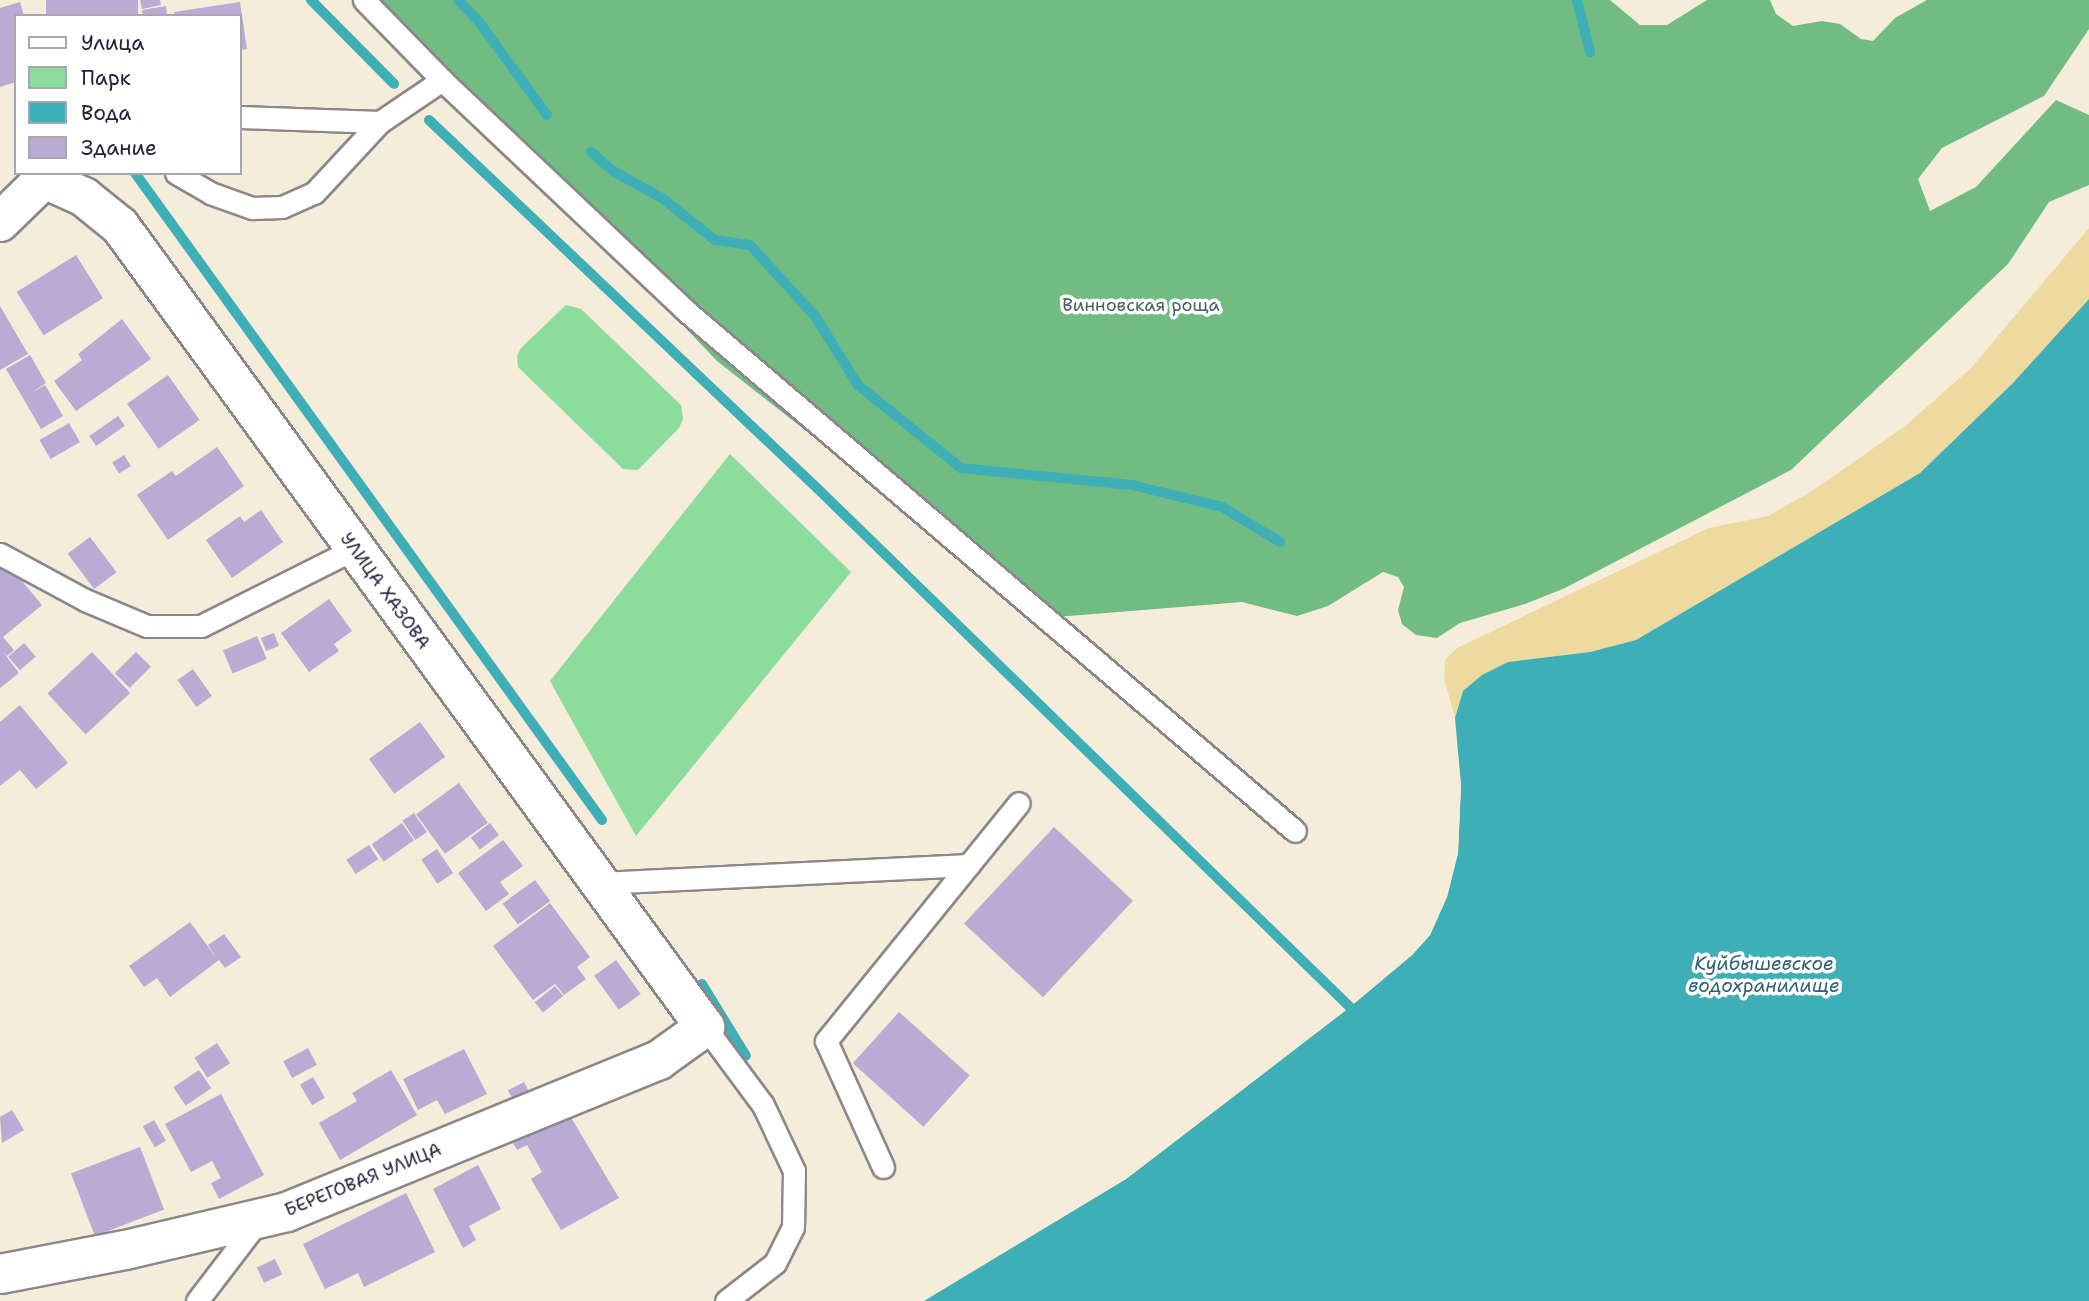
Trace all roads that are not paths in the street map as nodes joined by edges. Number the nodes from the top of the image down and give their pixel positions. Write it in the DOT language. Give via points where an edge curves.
graph roads {
  1 [pos="364,0"];
  2 [pos="442,80"];
  3 [pos="242,117"];
  4 [pos="380,122"];
  5 [pos="179,175"];
  6 [pos="48,176"];
  7 [pos="0,222"];
  8 [pos="354,549"];
  9 [pos="0,554"];
  10 [pos="1018,803"];
  11 [pos="1295,831"];
  12 [pos="970,865"];
  13 [pos="600,883"];
  14 [pos="705,1027"];
  15 [pos="883,1167"];
  16 [pos="260,1218"];
  17 [pos="0,1274"];
  18 [pos="197,1301"];
  19 [pos="726,1301"];
  1 -- 2 [label="lane"];
  2 -- 4 [label="lane"];
  2 -- 11 [label="lane" via="685,310"];
  3 -- 4 [label="lane"];
  4 -- 5 [label="lane" via="314,192 282,207 251,208 210,193"];
  6 -- 7 [label="street"];
  6 -- 8 [label="street, УЛИЦА ХАЗОВА" via="120,226"];
  8 -- 9 [label="lane" via="201,626 148,626 85,600"];
  8 -- 13 [label="street, УЛИЦА ХАЗОВА"];
  10 -- 12 [label="lane"];
  12 -- 13 [label="lane"];
  12 -- 15 [label="lane" via="825,1041"];
  13 -- 14 [label="street, УЛИЦА ХАЗОВА"];
  14 -- 16 [label="street, БЕРЕГОВАЯ УЛИЦА" via="659,1060 287,1212"];
  14 -- 19 [label="lane" via="763,1105 794,1171 793,1227 775,1263"];
  16 -- 17 [label="street, БЕРЕГОВАЯ УЛИЦА"];
  16 -- 18 [label="lane"];
}
